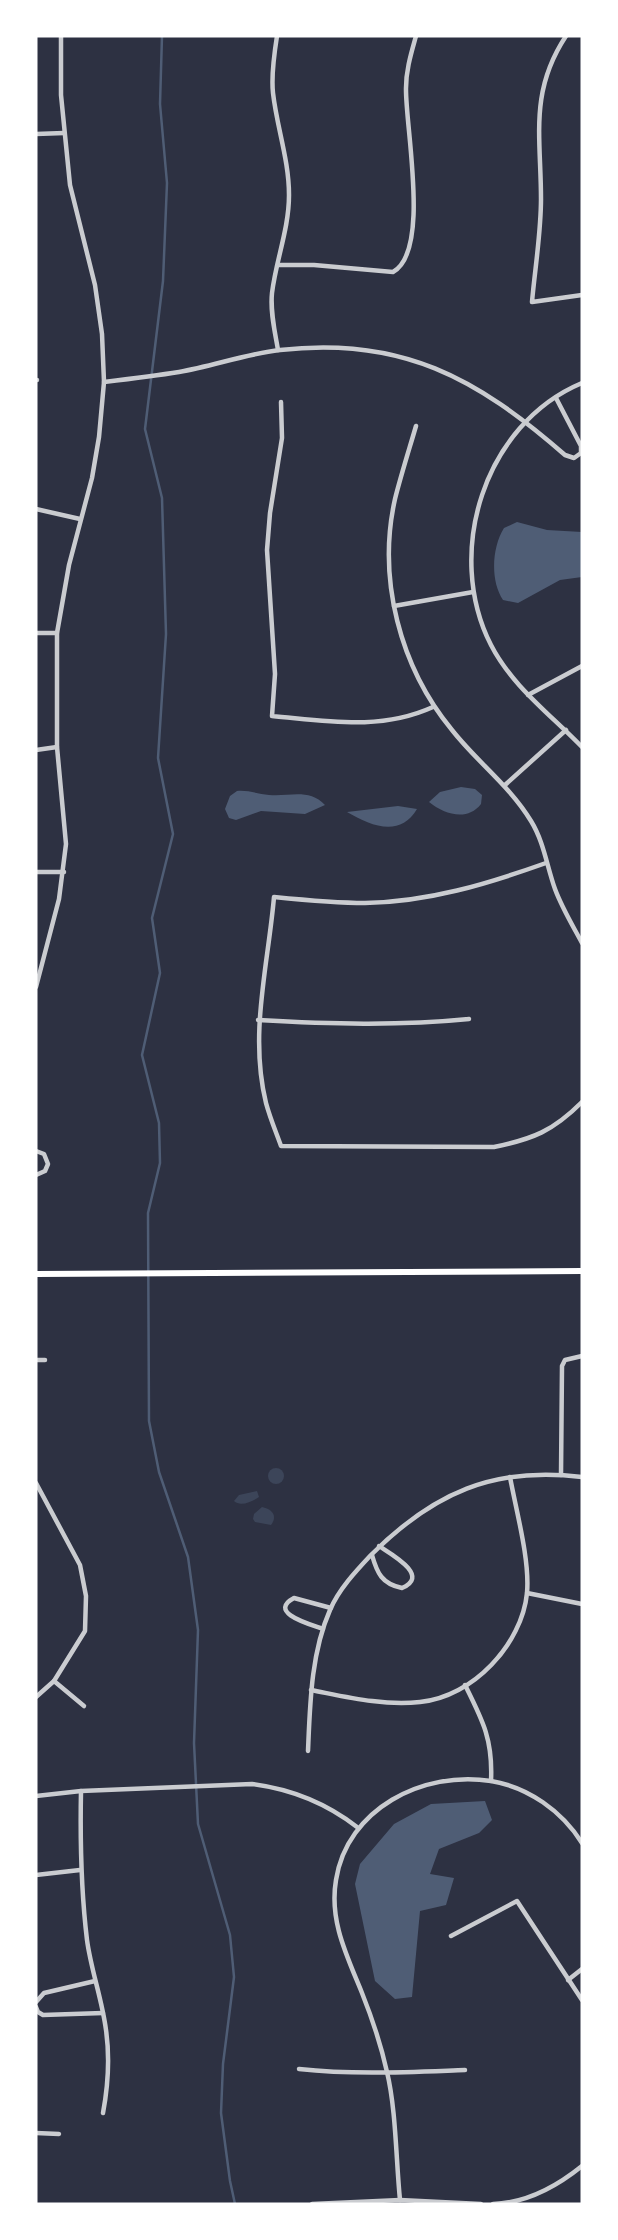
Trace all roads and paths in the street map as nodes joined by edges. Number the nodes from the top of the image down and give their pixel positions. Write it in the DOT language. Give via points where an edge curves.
graph roads {
  1 [pos="61,36"];
  2 [pos="277,36"];
  3 [pos="416,36"];
  4 [pos="566,36"];
  5 [pos="64,133"];
  6 [pos="36,134"];
  7 [pos="278,265"];
  8 [pos="582,295"];
  9 [pos="278,350"];
  10 [pos="104,382"];
  11 [pos="582,383"];
  12 [pos="556,398"];
  13 [pos="281,402"];
  14 [pos="525,420"];
  15 [pos="416,426"];
  16 [pos="36,509"];
  17 [pos="80,519"];
  18 [pos="473,592"];
  19 [pos="394,606"];
  20 [pos="36,633"];
  21 [pos="57,633"];
  22 [pos="582,666"];
  23 [pos="528,695"];
  24 [pos="433,707"];
  25 [pos="566,730"];
  26 [pos="57,747"];
  27 [pos="582,747"];
  28 [pos="36,750"];
  29 [pos="505,785"];
  30 [pos="546,863"];
  31 [pos="36,872"];
  32 [pos="64,872"];
  33 [pos="582,943"];
  34 [pos="36,987"];
  35 [pos="469,1019"];
  36 [pos="258,1020"];
  37 [pos="582,1102"];
  38 [pos="36,1151"];
  39 [pos="36,1175"];
  40 [pos="582,1271"];
  41 [pos="36,1274"];
  42 [pos="582,1356"];
  43 [pos="36,1360"];
  44 [pos="46,1360"];
  45 [pos="561,1475"];
  46 [pos="510,1477"];
  47 [pos="582,1477"];
  48 [pos="36,1483"];
  49 [pos="379,1546"];
  50 [pos="372,1555"];
  51 [pos="527,1593"];
  52 [pos="582,1604"];
  53 [pos="331,1608"];
  54 [pos="323,1629"];
  55 [pos="54,1681"];
  56 [pos="466,1685"];
  57 [pos="311,1690"];
  58 [pos="36,1697"];
  59 [pos="84,1706"];
  60 [pos="308,1751"];
  61 [pos="491,1781"];
  62 [pos="81,1791"];
  63 [pos="36,1796"];
  64 [pos="358,1828"];
  65 [pos="582,1843"];
  66 [pos="80,1870"];
  67 [pos="36,1875"];
  68 [pos="451,1936"];
  69 [pos="582,1969"];
  70 [pos="95,1980"];
  71 [pos="568,1980"];
  72 [pos="582,2000"];
  73 [pos="36,2002"];
  74 [pos="36,2007"];
  75 [pos="103,2014"];
  76 [pos="299,2069"];
  77 [pos="465,2070"];
  78 [pos="387,2073"];
  79 [pos="103,2113"];
  80 [pos="36,2133"];
  81 [pos="59,2134"];
  82 [pos="582,2166"];
  83 [pos="400,2200"];
  84 [pos="312,2204"];
  85 [pos="481,2204"];
  86 [pos="493,2204"];
  1 -- 5 [label="street"];
  2 -- 7 [label="street" via="273,93 288,173 289,196"];
  3 -- 7 [label="street" via="407,69 406,90 414,186 407,256 399,269 393,272"];
  4 -- 8 [label="street" via="541,92 538,116 541,200 532,302"];
  5 -- 6 [label="street"];
  5 -- 10 [label="street" via="70,185 95,285"];
  7 -- 9 [label="street" via="272,293 272,316"];
  9 -- 10 [label="street" via="180,372"];
  9 -- 14 [label="street" via="373,351 402,358 464,381"];
  10 -- 17 [label="street" via="92,478"];
  11 -- 12 [label="street"];
  12 -- 14 [label="street"];
  12 -- 14 [label="street" via="582,446 581,453 574,458 565,455"];
  13 -- 24 [label="street" via="282,438 270,513 268,550 275,674 272,716 360,724 399,720"];
  14 -- 18 [label="street" via="505,447 481,498 471,552"];
  15 -- 19 [label="street" via="395,500 390,538 389,572"];
  16 -- 17 [label="street"];
  17 -- 21 [label="street"];
  18 -- 19 [label="street"];
  18 -- 23 [label="street" via="491,644"];
  19 -- 24 [label="street" via="414,671"];
  20 -- 21 [label="street"];
  21 -- 26 [label="street"];
  22 -- 23 [label="street"];
  23 -- 25 [label="street"];
  24 -- 29 [label="street" via="455,735"];
  25 -- 27 [label="street"];
  25 -- 29 [label="street"];
  26 -- 28 [label="street"];
  26 -- 32 [label="street" via="65,821"];
  29 -- 30 [label="street" via="532,822"];
  30 -- 33 [label="street" via="556,892"];
  30 -- 36 [label="street" via="490,883 409,900 365,903 274,897"];
  31 -- 32 [label="street"];
  32 -- 34 [label="street"];
  35 -- 36 [label="street" via="343,1024"];
  36 -- 37 [label="street" via="266,1103 281,1146 494,1147 526,1141 551,1128"];
  38 -- 39 [label="street" via="44,1154 48,1164 45,1171"];
  40 -- 41 [label="main road"];
  42 -- 45 [label="street" via="565,1360 562,1366"];
  43 -- 44 [label="street"];
  45 -- 46 [label="street"];
  45 -- 47 [label="street"];
  46 -- 49 [label="street" via="458,1492 434,1504 401,1526"];
  46 -- 51 [label="street"];
  48 -- 55 [label="street" via="80,1565 86,1596 85,1631"];
  49 -- 50 [label="street"];
  49 -- 50 [label="street" via="412,1572 409,1585 402,1588 384,1581 377,1573"];
  50 -- 53 [label="street" via="349,1580"];
  51 -- 52 [label="street"];
  51 -- 56 [label="street" via="511,1639 488,1668"];
  53 -- 54 [label="street"];
  53 -- 54 [label="street" via="294,1598 286,1606 291,1617"];
  54 -- 57 [label="street"];
  55 -- 58 [label="street"];
  55 -- 59 [label="street"];
  56 -- 57 [label="street" via="422,1702 397,1703 367,1701"];
  56 -- 61 [label="street" via="489,1739"];
  57 -- 60 [label="street"];
  61 -- 64 [label="street" via="433,1783 405,1792 388,1801"];
  61 -- 65 [label="street" via="540,1800 560,1816"];
  62 -- 63 [label="street"];
  62 -- 64 [label="street" via="252,1784 297,1793"];
  62 -- 66 [label="street"];
  64 -- 78 [label="street" via="340,1862 334,1896 335,1912 342,1945 367,2006"];
  66 -- 67 [label="street"];
  66 -- 70 [label="street" via="87,1941"];
  68 -- 71 [label="street" via="517,1901"];
  69 -- 71 [label="street"];
  70 -- 73 [label="street" via="44,1993"];
  70 -- 75 [label="street"];
  71 -- 72 [label="street"];
  74 -- 75 [label="street" via="43,2015"];
  75 -- 79 [label="street" via="108,2059 108,2087"];
  76 -- 78 [label="street"];
  77 -- 78 [label="street"];
  78 -- 83 [label="street"];
  80 -- 81 [label="street"];
  82 -- 86 [label="street" via="550,2189 520,2200"];
  83 -- 84 [label="street"];
  83 -- 85 [label="street"];
}
